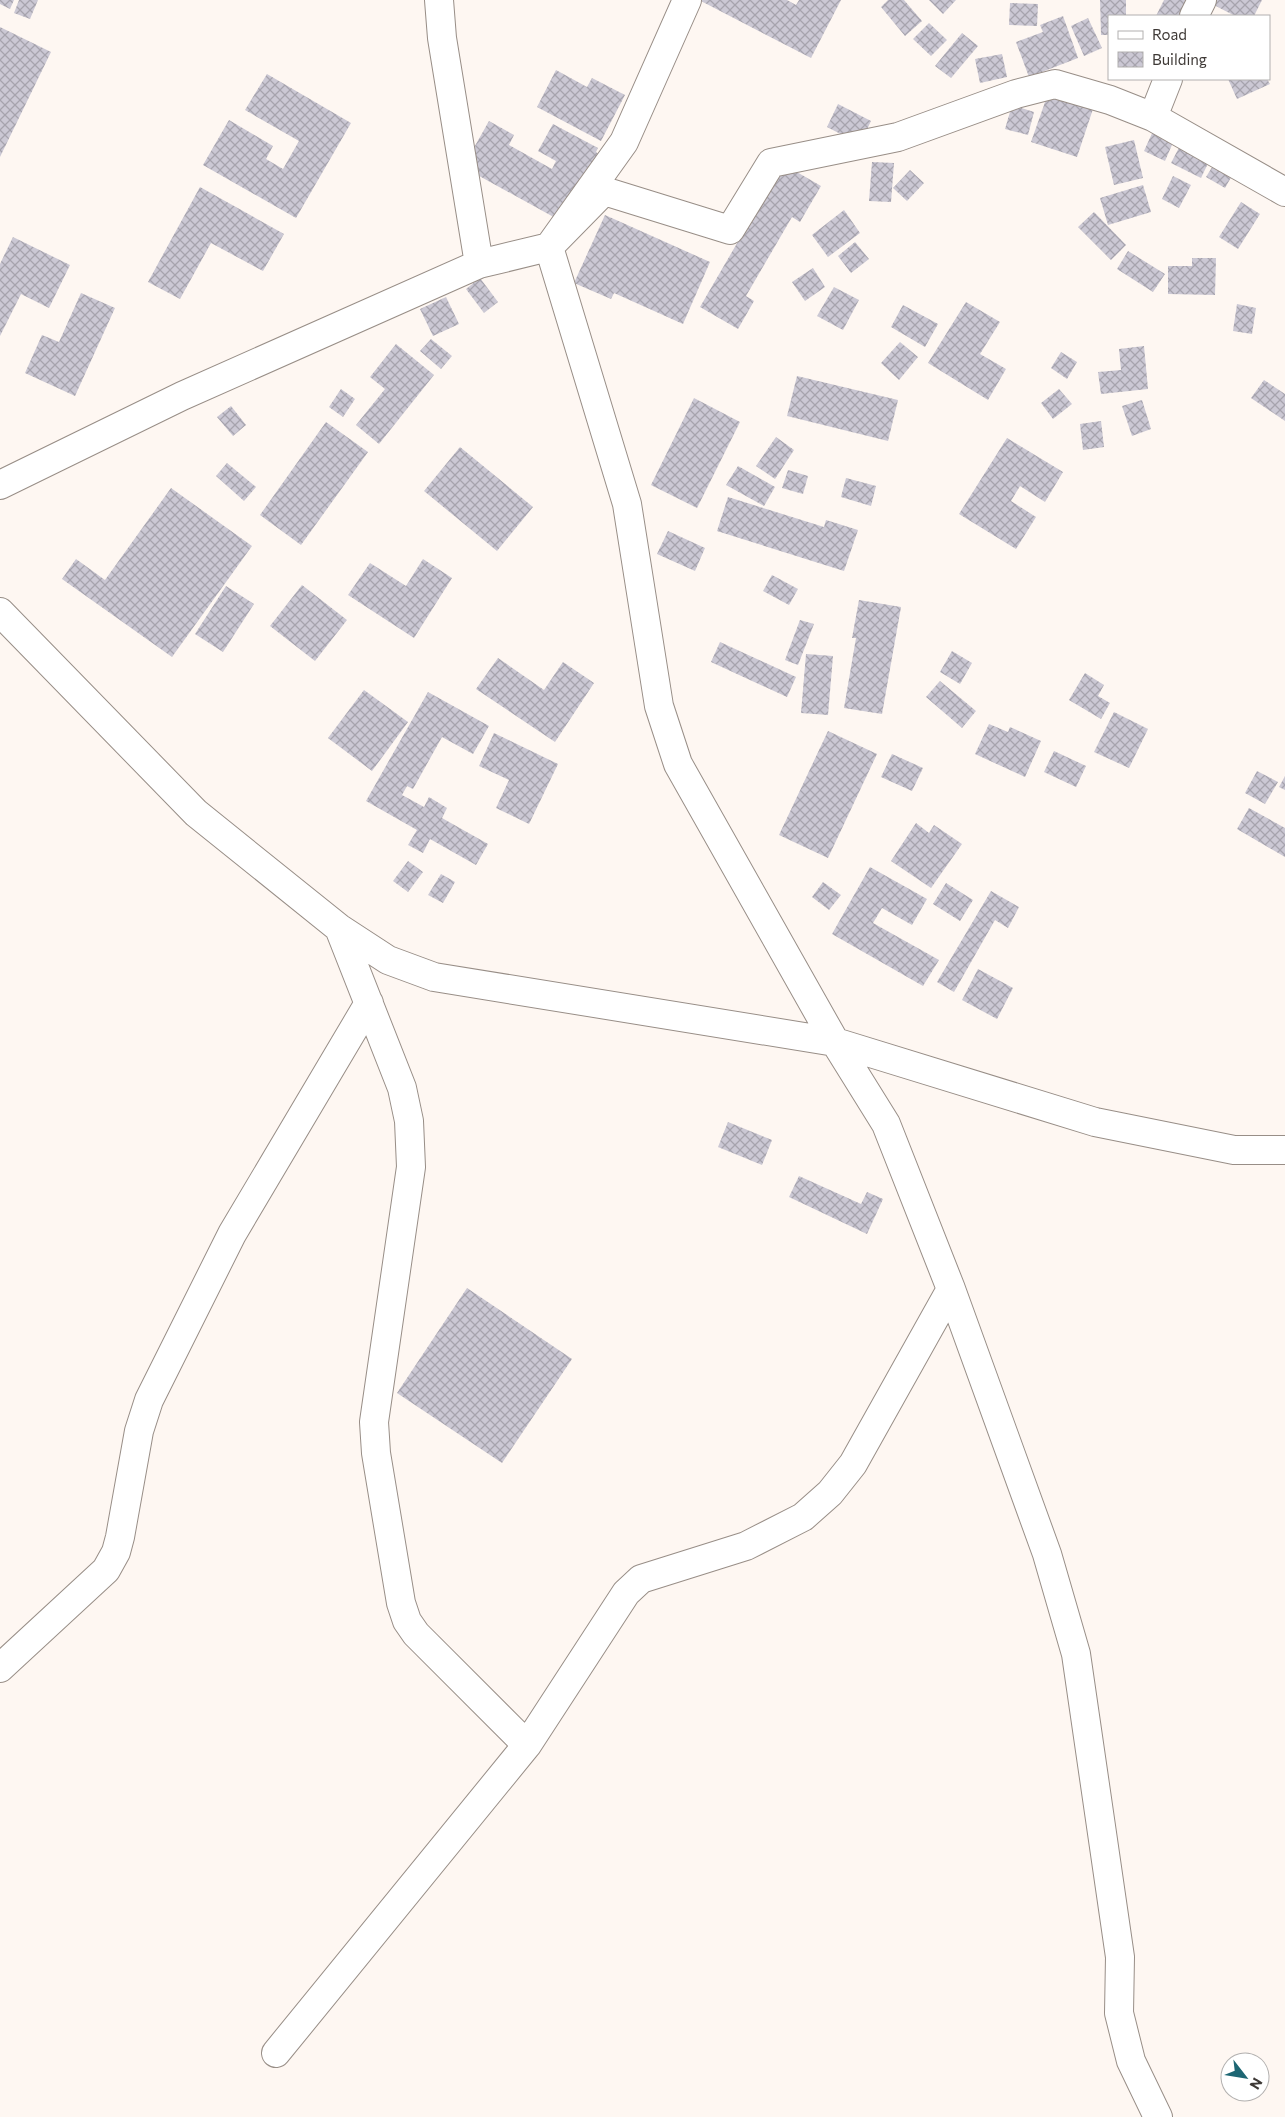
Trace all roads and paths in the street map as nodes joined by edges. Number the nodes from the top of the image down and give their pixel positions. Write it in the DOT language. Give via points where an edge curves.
graph roads {
  1 [pos="439,0"];
  2 [pos="687,0"];
  3 [pos="1202,0"];
  4 [pos="1194,15"];
  5 [pos="1168,80"];
  6 [pos="1153,117"];
  7 [pos="1285,192"];
  8 [pos="549,247"];
  9 [pos="479,264"];
  10 [pos="0,485"];
  11 [pos="0,612"];
  12 [pos="339,928"];
  13 [pos="369,1003"];
  14 [pos="835,1042"];
  15 [pos="1285,1150"];
  16 [pos="951,1289"];
  17 [pos="0,1668"];
  18 [pos="527,1745"];
  19 [pos="276,2053"];
  20 [pos="1158,2117"];
  1 -- 9 [label="street" via="442,38"];
  2 -- 8 [label="street" via="624,142"];
  3 -- 4 [label="street"];
  5 -- 6 [label="street"];
  6 -- 7 [label="street"];
  6 -- 8 [label="street" via="1055,84 1016,94 898,137 771,163 730,230 604,191"];
  8 -- 9 [label="street"];
  8 -- 14 [label="street" via="627,504 659,706 678,764"];
  9 -- 10 [label="street" via="182,396"];
  11 -- 12 [label="street" via="175,794"];
  12 -- 13 [label="street"];
  12 -- 14 [label="street" via="388,960 434,977"];
  13 -- 17 [label="street" via="232,1234 149,1400 139,1430 116,1552 106,1570"];
  13 -- 18 [label="street" via="402,1088 410,1121 411,1167 374,1422 376,1454 401,1603 416,1634"];
  14 -- 15 [label="street" via="1095,1122 1234,1150"];
  14 -- 16 [label="street" via="886,1124"];
  16 -- 18 [label="street" via="853,1464 830,1492 803,1516 746,1546 641,1579 611,1613"];
  16 -- 20 [label="street" via="1047,1554 1076,1654 1120,1956 1119,2013 1131,2061"];
  18 -- 19 [label="street"];
}
